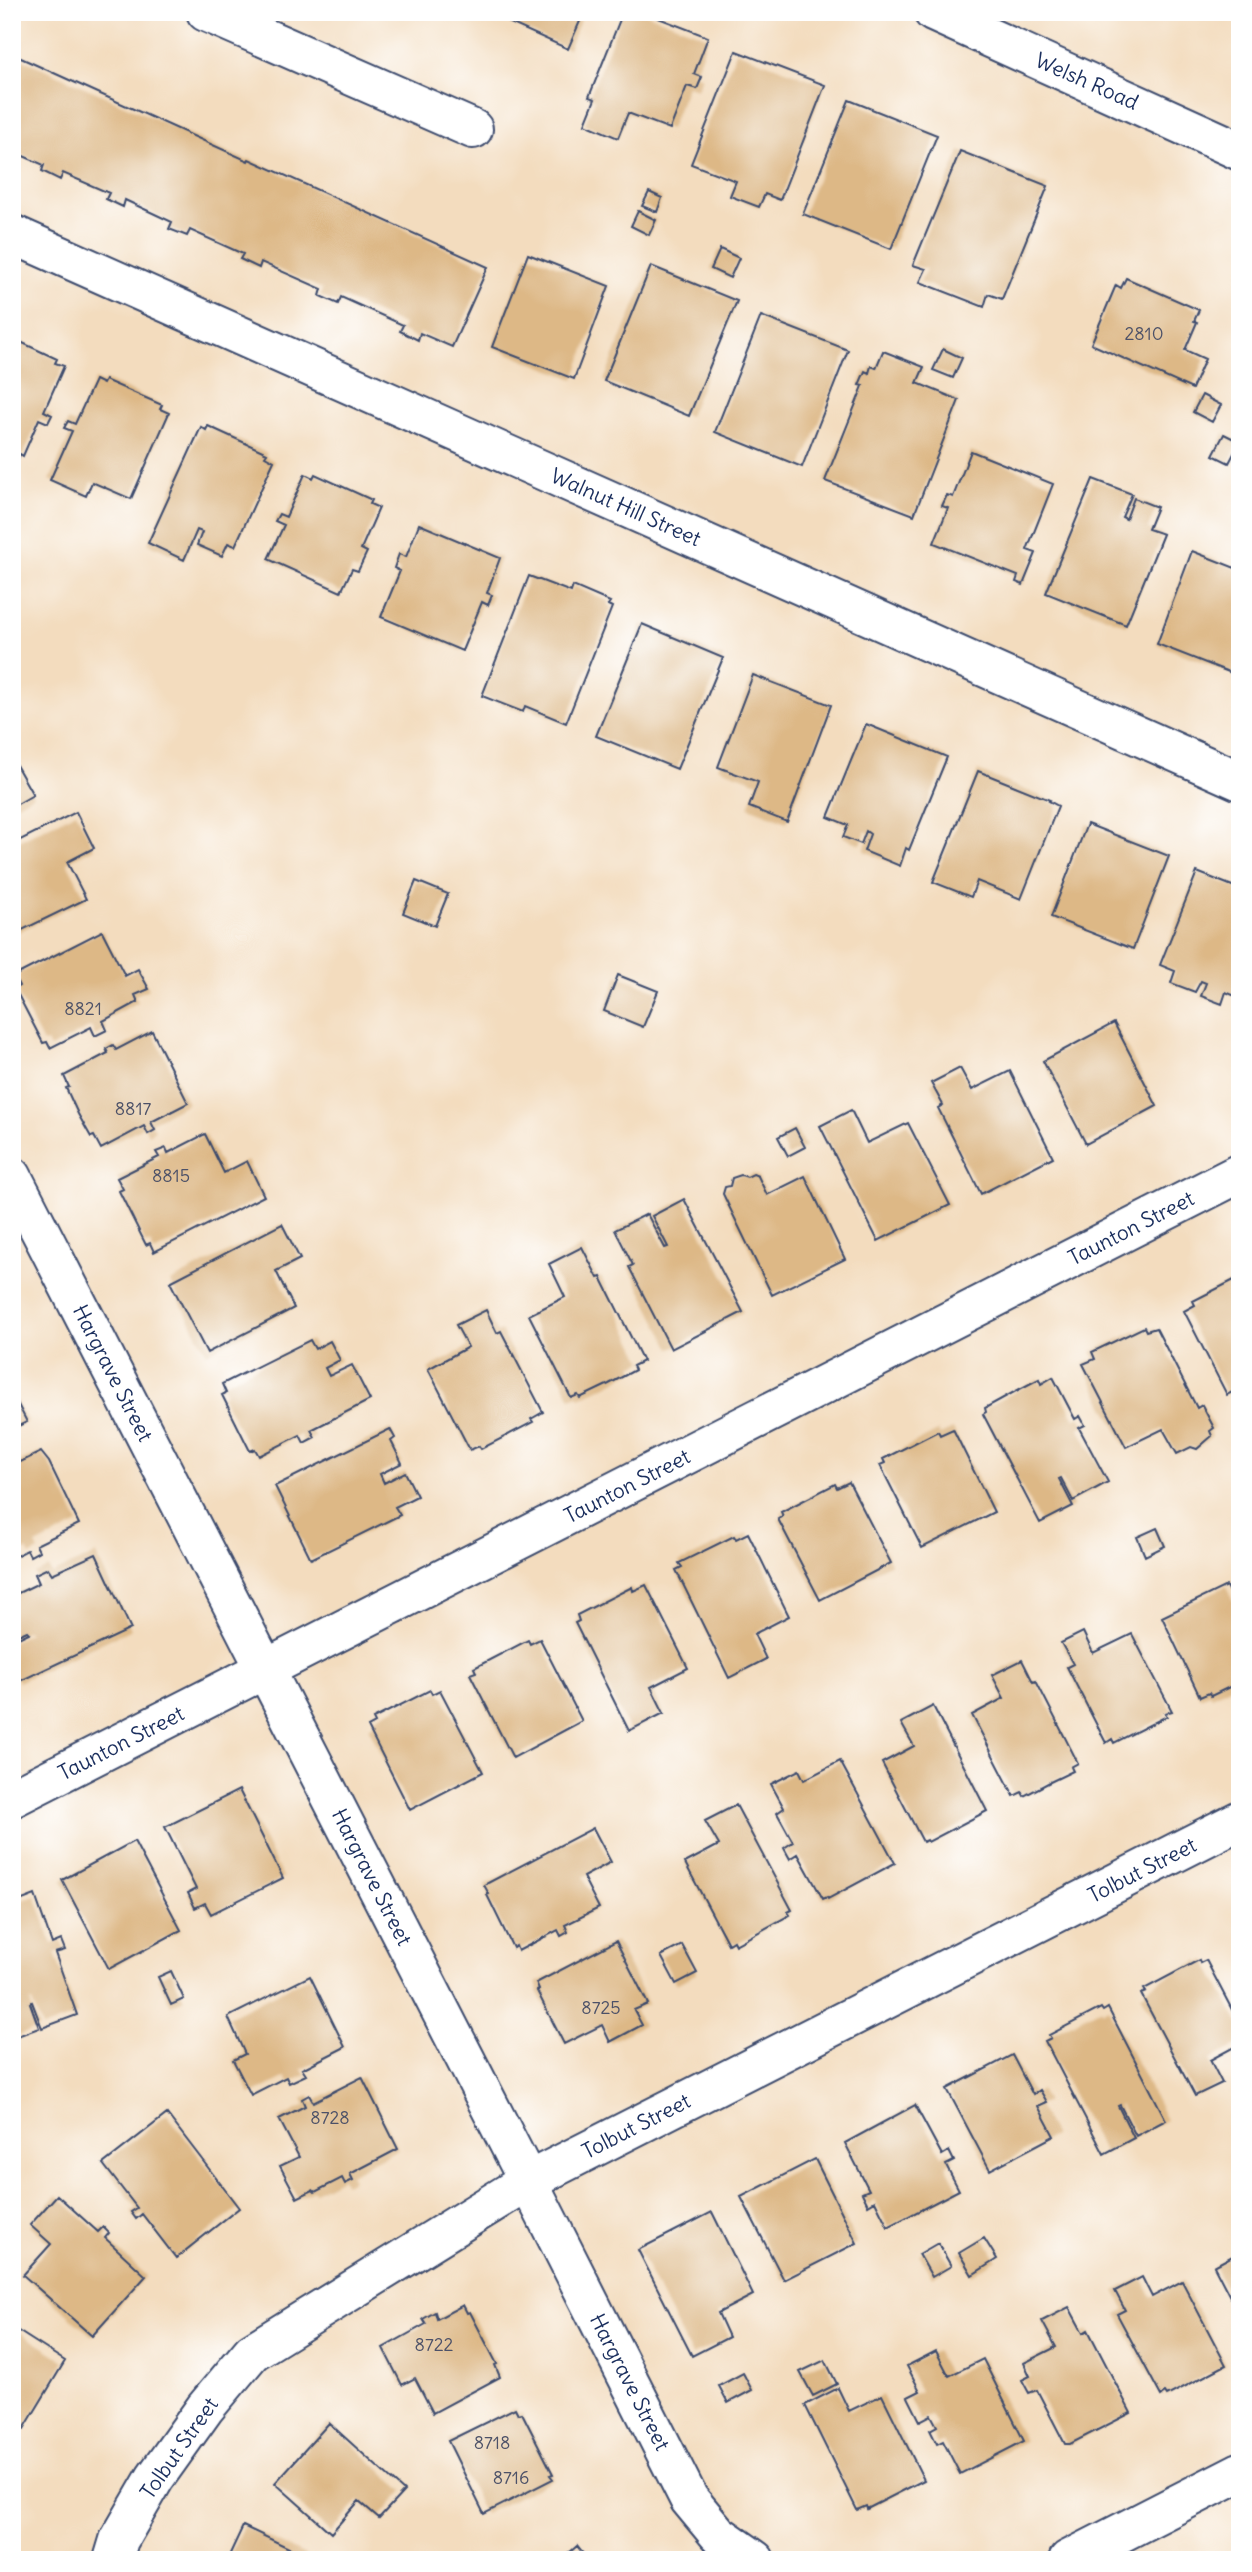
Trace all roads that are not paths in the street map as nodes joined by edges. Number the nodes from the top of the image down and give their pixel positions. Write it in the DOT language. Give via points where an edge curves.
graph roads {
  1 [pos="206,12"];
  2 [pos="933,12"];
  3 [pos="473,129"];
  4 [pos="1240,151"];
  5 [pos="12,233"];
  6 [pos="1240,781"];
  7 [pos="1240,1172"];
  8 [pos="12,1176"];
  9 [pos="265,1671"];
  10 [pos="12,1798"];
  11 [pos="1240,1820"];
  12 [pos="528,2181"];
  13 [pos="1240,2472"];
  14 [pos="116,2550"];
  15 [pos="755,2560"];
  16 [pos="1068,2560"];
  1 -- 3 [label="street"];
  2 -- 4 [label="street, Welsh Road"];
  5 -- 6 [label="street, Walnut Hill Street"];
  7 -- 9 [label="street, Taunton Street"];
  8 -- 9 [label="street, Hargrave Street"];
  9 -- 10 [label="street, Taunton Street"];
  9 -- 12 [label="street, Hargrave Street"];
  11 -- 12 [label="street, Tolbut Street"];
  12 -- 14 [label="street, Tolbut Street" via="252,2352 155,2478"];
  12 -- 15 [label="street, Hargrave Street" via="688,2499 718,2534"];
  13 -- 16 [label="street"];
}
